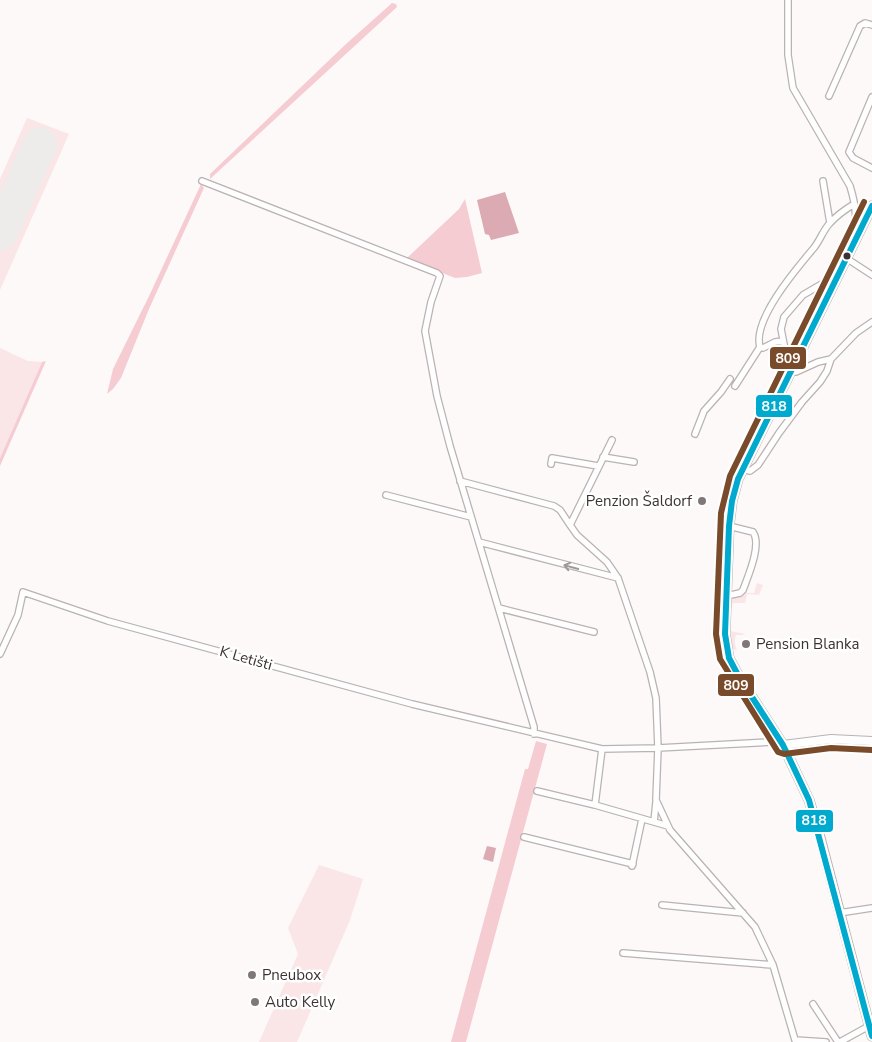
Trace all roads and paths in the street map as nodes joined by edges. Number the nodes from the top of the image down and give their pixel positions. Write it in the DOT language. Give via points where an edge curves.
graph roads {
  1 [pos="788,0"];
  2 [pos="872,25"];
  3 [pos="829,96"];
  4 [pos="872,97"];
  5 [pos="872,168"];
  6 [pos="202,181"];
  7 [pos="823,182"];
  8 [pos="854,204"];
  9 [pos="872,206"];
  10 [pos="830,223"];
  11 [pos="846,258"];
  12 [pos="872,275"];
  13 [pos="830,283"];
  14 [pos="872,322"];
  15 [pos="783,341"];
  16 [pos="760,347"];
  17 [pos="830,359"];
  18 [pos="790,371"];
  19 [pos="730,380"];
  20 [pos="735,386"];
  21 [pos="695,434"];
  22 [pos="612,440"];
  23 [pos="603,457"];
  24 [pos="634,462"];
  25 [pos="551,464"];
  26 [pos="598,466"];
  27 [pos="742,469"];
  28 [pos="460,481"];
  29 [pos="386,495"];
  30 [pos="471,517"];
  31 [pos="570,525"];
  32 [pos="729,526"];
  33 [pos="479,542"];
  34 [pos="618,578"];
  35 [pos="726,596"];
  36 [pos="499,608"];
  37 [pos="594,632"];
  38 [pos="0,654"];
  39 [pos="534,734"];
  40 [pos="872,741"];
  41 [pos="784,745"];
  42 [pos="658,748"];
  43 [pos="602,749"];
  44 [pos="537,791"];
  45 [pos="656,800"];
  46 [pos="595,806"];
  47 [pos="642,819"];
  48 [pos="654,822"];
  49 [pos="668,826"];
  50 [pos="524,837"];
  51 [pos="662,905"];
  52 [pos="872,908"];
  53 [pos="743,913"];
  54 [pos="839,913"];
  55 [pos="623,953"];
  56 [pos="773,965"];
  57 [pos="813,1004"];
  58 [pos="869,1026"];
  59 [pos="872,1036"];
  60 [pos="826,1042"];
  61 [pos="839,1042"];
  1 -- 8 [label="street" via="788,55 794,88 847,181"];
  2 -- 3 [label="street" via="865,23 860,26"];
  4 -- 5 [label="street" via="849,152 853,158"];
  6 -- 28 [label="street" via="440,276 425,331 437,396"];
  7 -- 10 [label="street"];
  8 -- 10 [label="street"];
  8 -- 13 [label="street" via="855,222 828,274"];
  9 -- 11 [label="main road"];
  10 -- 16 [label="street" via="813,250 788,279 762,323"];
  11 -- 12 [label="street"];
  11 -- 13 [label="main road"];
  13 -- 15 [label="street" via="803,295 784,317"];
  13 -- 18 [label="main road"];
  14 -- 17 [label="street"];
  15 -- 16 [label="street"];
  15 -- 18 [label="street" via="783,366"];
  16 -- 20 [label="street"];
  17 -- 18 [label="street" via="799,371"];
  17 -- 27 [label="street" via="820,382 779,432 758,465 750,470"];
  18 -- 27 [label="main road"];
  19 -- 21 [label="street" via="704,411"];
  22 -- 23 [label="street"];
  23 -- 24 [label="street"];
  23 -- 26 [label="street"];
  25 -- 26 [label="street" via="552,458"];
  26 -- 31 [label="street"];
  27 -- 32 [label="main road" via="732,501"];
  28 -- 30 [label="street"];
  28 -- 31 [label="street" via="554,506"];
  29 -- 30 [label="street"];
  30 -- 33 [label="street"];
  31 -- 34 [label="street" via="607,562"];
  32 -- 35 [label="main road"];
  32 -- 35 [label="street" via="752,532 756,545 743,590"];
  34 -- 33 [label="street, one-way"];
  33 -- 36 [label="street"];
  34 -- 42 [label="street" via="655,686"];
  35 -- 41 [label="main road" via="725,634 729,658"];
  36 -- 37 [label="street"];
  36 -- 39 [label="street"];
  38 -- 39 [label="street, K Letišti" via="18,614 23,592 108,621"];
  39 -- 43 [label="street"];
  40 -- 41 [label="street" via="830,739"];
  41 -- 42 [label="street" via="771,742"];
  41 -- 54 [label="main road" via="809,800"];
  42 -- 43 [label="street"];
  42 -- 45 [label="street"];
  43 -- 46 [label="street"];
  44 -- 46 [label="street"];
  45 -- 48 [label="street"];
  45 -- 49 [label="street"];
  46 -- 47 [label="street"];
  47 -- 48 [label="street"];
  47 -- 50 [label="street" via="632,866"];
  48 -- 49 [label="street"];
  49 -- 53 [label="street"];
  51 -- 53 [label="street"];
  52 -- 54 [label="street"];
  53 -- 56 [label="street" via="755,927"];
  54 -- 58 [label="main road"];
  55 -- 56 [label="street"];
  56 -- 60 [label="street" via="795,1040"];
  57 -- 61 [label="street"];
  58 -- 59 [label="main road"];
  58 -- 61 [label="street"];
}
